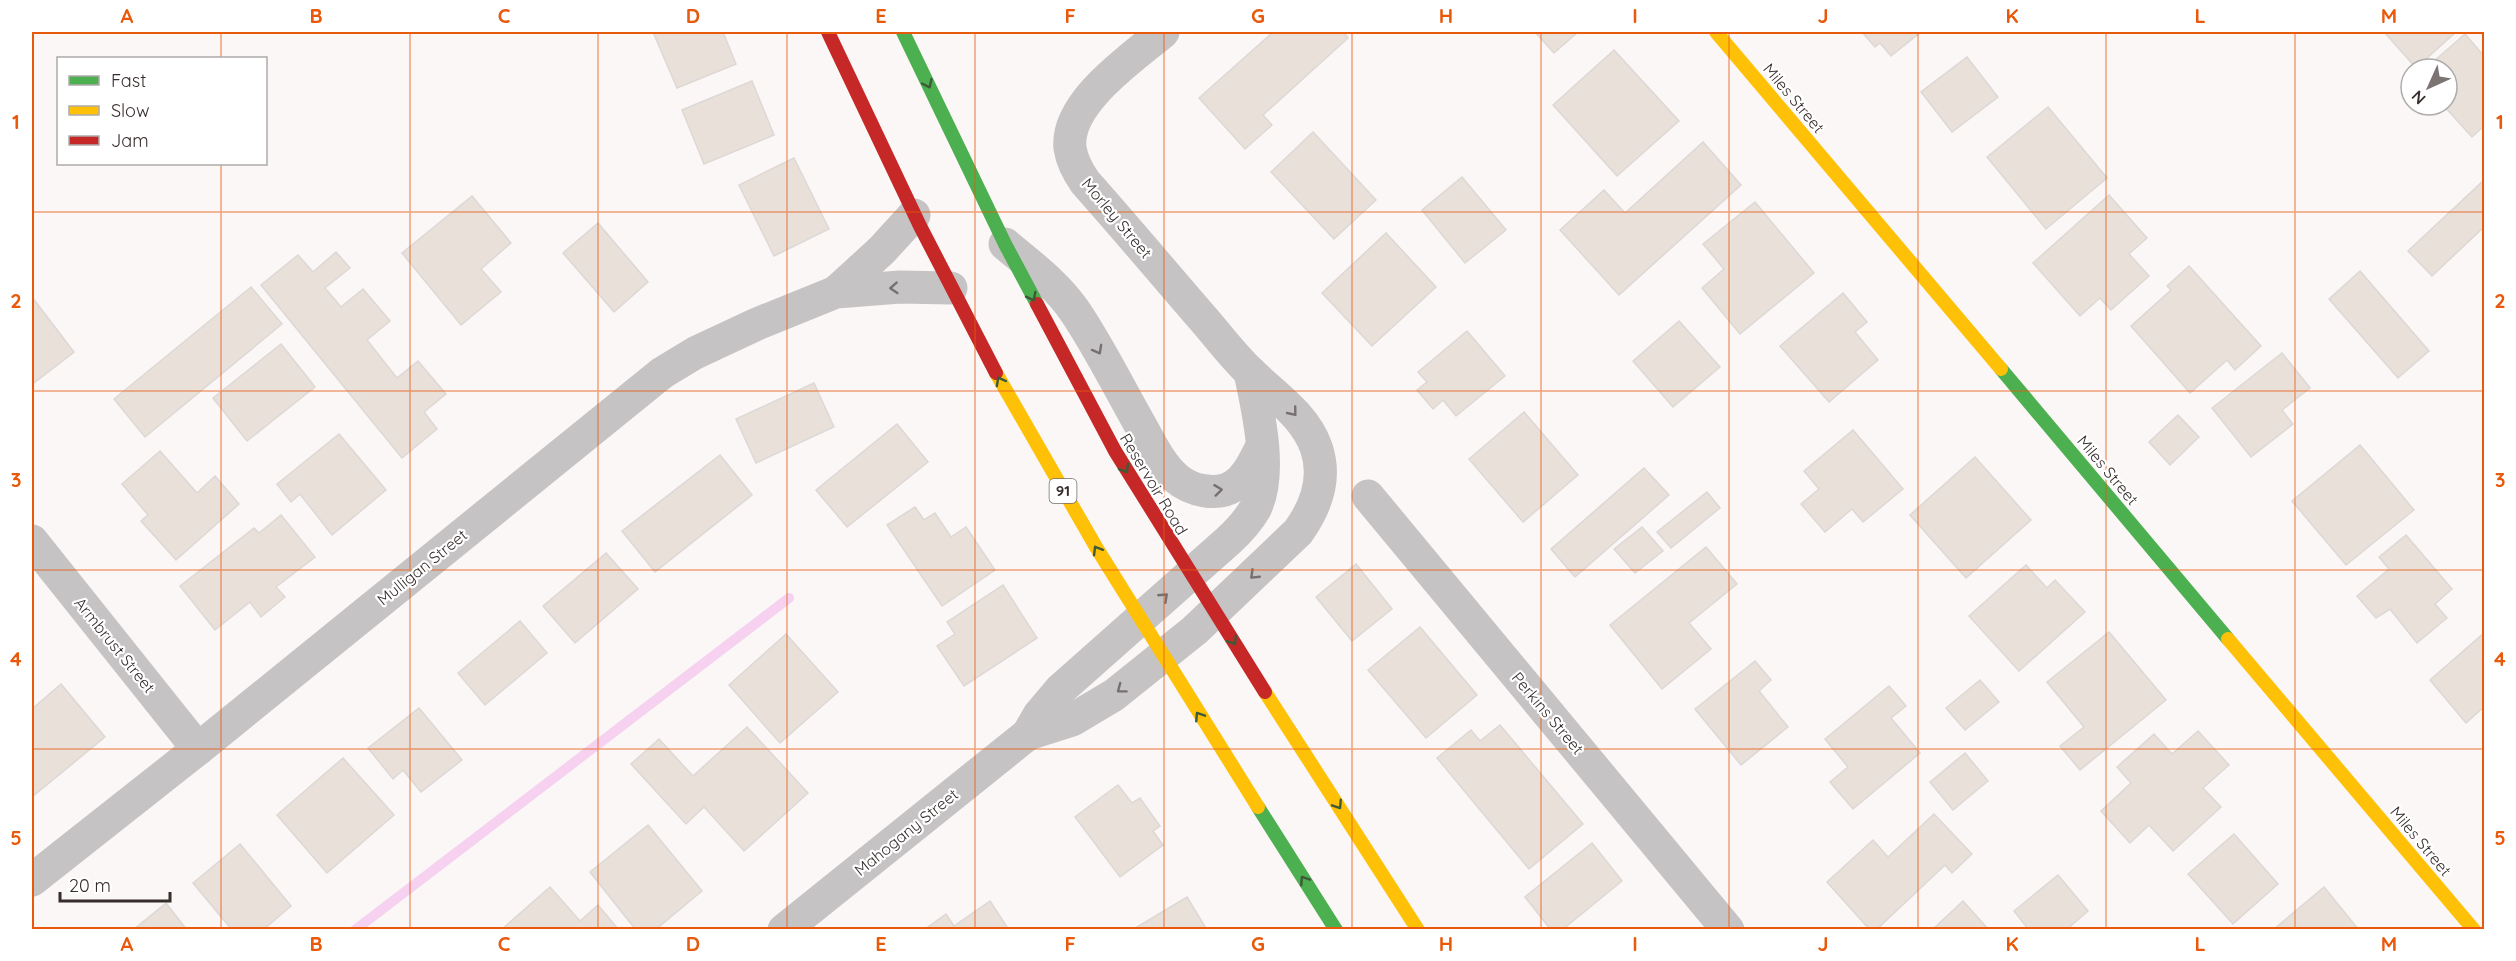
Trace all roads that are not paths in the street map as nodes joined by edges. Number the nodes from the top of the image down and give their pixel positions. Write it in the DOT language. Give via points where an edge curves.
graph roads {
  1 [pos="828,32"];
  2 [pos="903,32"];
  3 [pos="1163,32"];
  4 [pos="1716,32"];
  5 [pos="914,215"];
  6 [pos="1005,244"];
  7 [pos="951,288"];
  8 [pos="836,292"];
  9 [pos="1250,372"];
  10 [pos="1261,448"];
  11 [pos="1368,496"];
  12 [pos="32,541"];
  13 [pos="1190,574"];
  14 [pos="1215,612"];
  15 [pos="1139,620"];
  16 [pos="1162,658"];
  17 [pos="1028,734"];
  18 [pos="198,748"];
  19 [pos="32,880"];
  20 [pos="784,930"];
  21 [pos="1336,930"];
  22 [pos="1418,930"];
  23 [pos="1728,930"];
  24 [pos="2474,930"];
  1 -- 5 [label="main road, 91"];
  2 -- 6 [label="main road, Reservoir Road, one-way"];
  3 -- 9 [label="street, Morley Street" via="1091,96 1071,132 1072,159 1085,182"];
  4 -- 24 [label="main road, Miles Street"];
  5 -- 7 [label="main road, 91"];
  5 -- 8 [label="street, Mulligan Street"];
  6 -- 10 [label="street, one-way" via="1067,301 1160,458 1177,479 1208,491 1227,489 1244,477"];
  6 -- 13 [label="main road, Reservoir Road, one-way" via="1098,421"];
  7 -- 8 [label="street, Mulligan Street, one-way"];
  15 -- 7 [label="main road, 91, one-way" via="1020,417"];
  8 -- 18 [label="street, Mulligan Street" via="695,353 662,373"];
  9 -- 10 [label="street, Morley Street"];
  9 -- 14 [label="street, Morley Street, one-way" via="1284,400 1309,432 1317,450 1321,482 1298,532"];
  10 -- 13 [label="street, Morley Street" via="1262,481 1255,508 1237,532"];
  11 -- 23 [label="street, Perkins Street"];
  12 -- 18 [label="street, Armbrust Street"];
  13 -- 14 [label="main road, Reservoir Road"];
  15 -- 13 [label="street, Morley Street, one-way"];
  14 -- 16 [label="street, Mahogany Street"];
  14 -- 22 [label="main road, Reservoir Road, one-way"];
  15 -- 16 [label="main road, 91"];
  15 -- 17 [label="street, Mahogany Street" via="1050,700"];
  16 -- 17 [label="street, Mahogany Street, one-way" via="1080,716"];
  21 -- 16 [label="main road, 91, one-way"];
  17 -- 20 [label="street, Mahogany Street"];
  18 -- 19 [label="street, Mulligan Street"];
}
